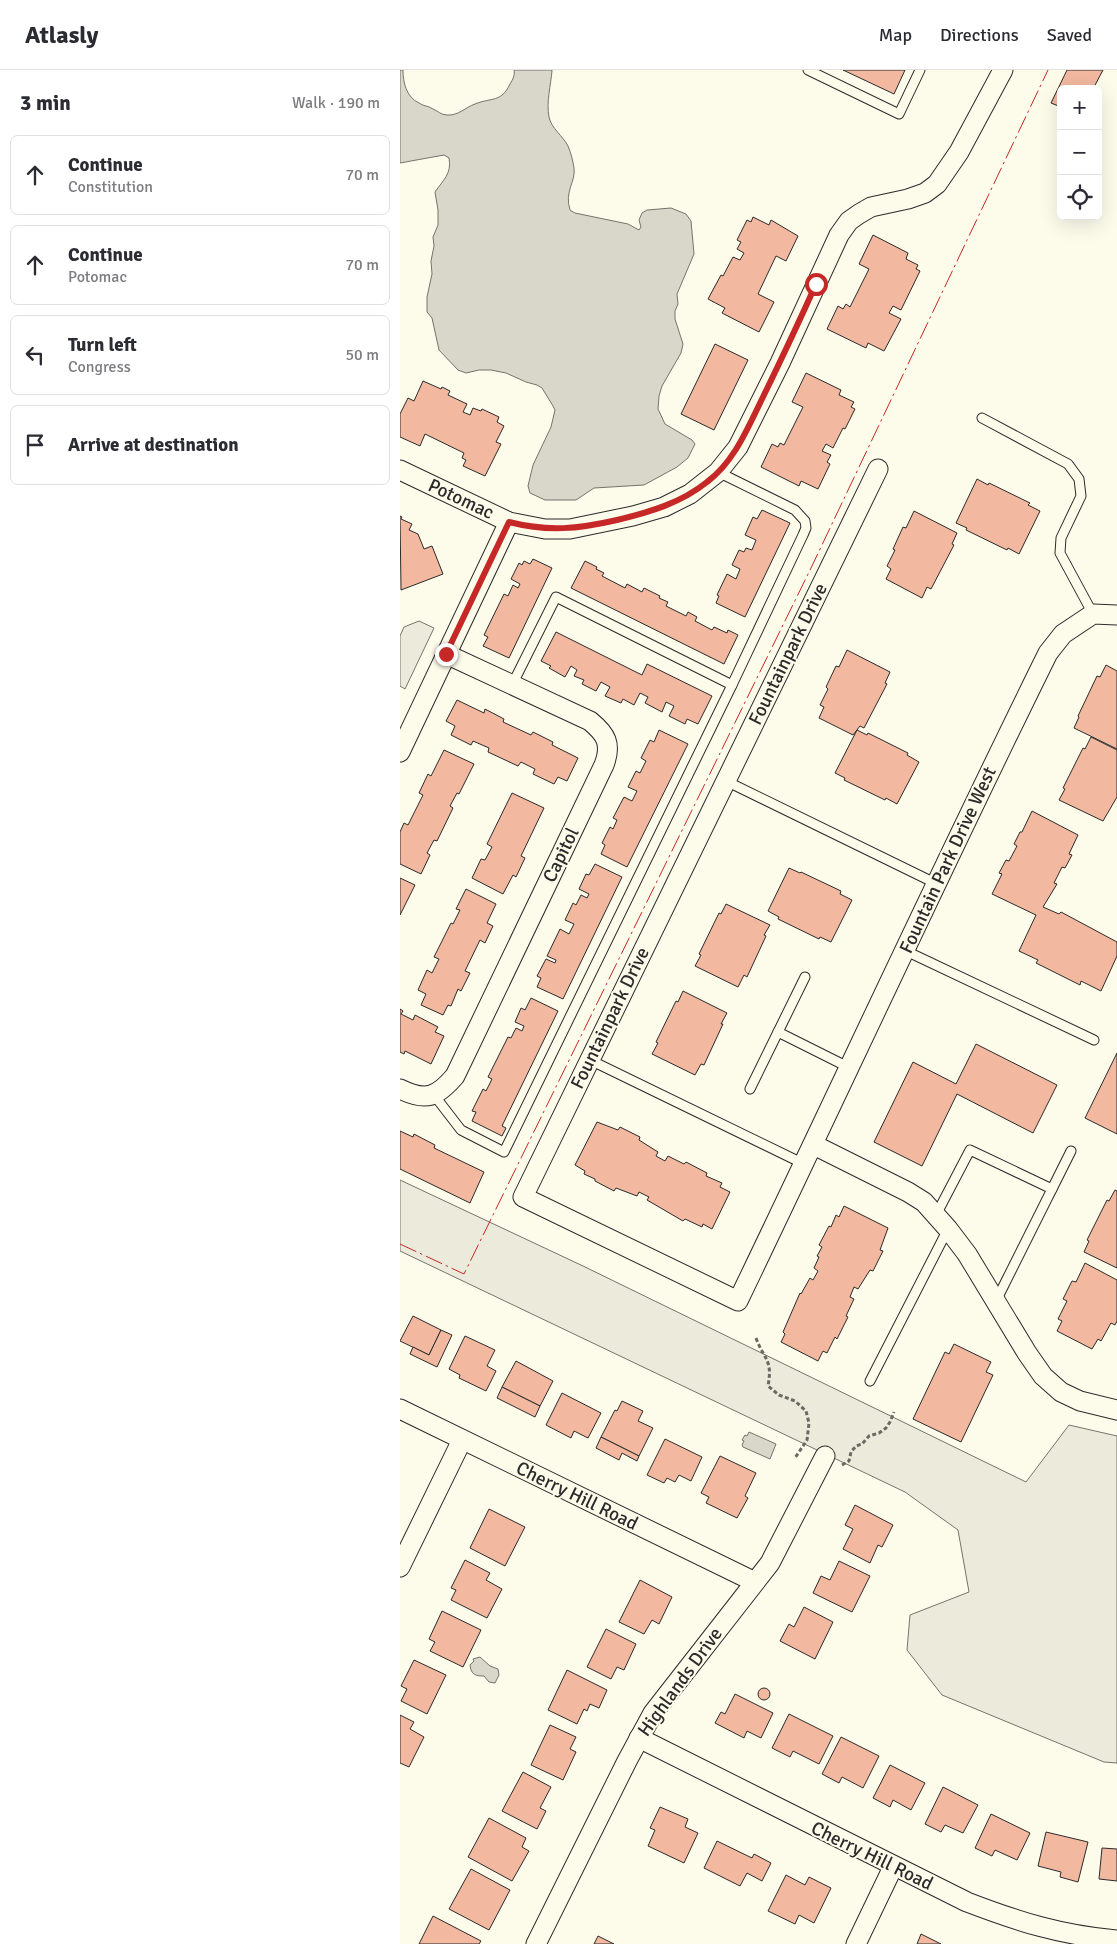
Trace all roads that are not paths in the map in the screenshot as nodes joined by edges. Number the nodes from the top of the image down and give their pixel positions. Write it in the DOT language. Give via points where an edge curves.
graph roads {
  1 [pos="808,70"];
  2 [pos="920,70"];
  3 [pos="1003,70"];
  4 [pos="982,418"];
  5 [pos="878,469"];
  6 [pos="400,470"];
  7 [pos="718,472"];
  8 [pos="509,522"];
  9 [pos="1092,614"];
  10 [pos="1117,615"];
  11 [pos="446,654"];
  12 [pos="512,685"];
  13 [pos="732,685"];
  14 [pos="400,752"];
  15 [pos="726,781"];
  16 [pos="937,884"];
  17 [pos="906,951"];
  18 [pos="805,977"];
  19 [pos="778,1032"];
  20 [pos="1094,1040"];
  21 [pos="590,1060"];
  22 [pos="850,1068"];
  23 [pos="400,1089"];
  24 [pos="750,1089"];
  25 [pos="434,1095"];
  26 [pos="814,1145"];
  27 [pos="1071,1151"];
  28 [pos="804,1164"];
  29 [pos="1052,1189"];
  30 [pos="942,1222"];
  31 [pos="996,1302"];
  32 [pos="870,1381"];
  33 [pos="400,1409"];
  34 [pos="1117,1410"];
  35 [pos="462,1440"];
  36 [pos="825,1456"];
  37 [pos="400,1567"];
  38 [pos="755,1582"];
  39 [pos="639,1738"];
  40 [pos="893,1866"];
  41 [pos="1117,1940"];
  42 [pos="536,1944"];
  43 [pos="856,1944"];
  1 -- 2 [label="lane" via="899,114"];
  3 -- 7 [label="street, Potomac" via="959,152 937,184 908,199 871,207 849,221 839,235 738,447"];
  4 -- 9 [label="lane" via="1068,464 1080,479 1081,496 1061,538 1060,553"];
  5 -- 15 [label="street, Fountainpark Drive"];
  6 -- 8 [label="street, Potomac"];
  7 -- 8 [label="street, Potomac" via="690,494 664,507 633,516 570,529 545,529"];
  7 -- 13 [label="lane" via="796,510 805,521 806,528"];
  8 -- 11 [label="street"];
  9 -- 10 [label="street"];
  9 -- 16 [label="street, Fountain Park Drive West" via="1063,634 1048,653"];
  11 -- 12 [label="street, Capitol"];
  11 -- 14 [label="street"];
  12 -- 13 [label="lane" via="556,597"];
  12 -- 25 [label="street, Capitol" via="590,721 606,739 609,752 455,1076"];
  13 -- 25 [label="lane" via="504,1152 461,1130"];
  15 -- 16 [label="lane"];
  15 -- 21 [label="street, Fountainpark Drive"];
  16 -- 17 [label="street, Fountain Park Drive West"];
  17 -- 20 [label="lane"];
  17 -- 22 [label="street, Fountain Park Drive West"];
  18 -- 19 [label="lane"];
  19 -- 22 [label="lane"];
  19 -- 24 [label="lane"];
  21 -- 28 [label="lane"];
  21 -- 28 [label="street, Fountainpark Drive" via="524,1197 532,1201 738,1301"];
  22 -- 26 [label="street, Fountain Park Drive West"];
  23 -- 25 [label="street" via="412,1095"];
  26 -- 28 [label="street, Fountainpark Drive"];
  26 -- 30 [label="street" via="908,1192 924,1202"];
  27 -- 29 [label="lane"];
  29 -- 30 [label="lane" via="970,1150"];
  29 -- 31 [label="lane"];
  30 -- 31 [label="street" via="968,1254"];
  30 -- 32 [label="lane"];
  31 -- 34 [label="street" via="1051,1385 1080,1401"];
  33 -- 35 [label="street, Cherry Hill Road"];
  35 -- 37 [label="street"];
  35 -- 38 [label="street, Cherry Hill Road"];
  36 -- 38 [label="street, Highlands Drive" via="775,1556"];
  38 -- 39 [label="street, Highlands Drive" via="670,1690"];
  39 -- 40 [label="street, Cherry Hill Road"];
  39 -- 42 [label="street, Highlands Drive"];
  40 -- 41 [label="street, Cherry Hill Road" via="967,1902 1015,1920 1057,1932"];
  40 -- 43 [label="street"];
}
